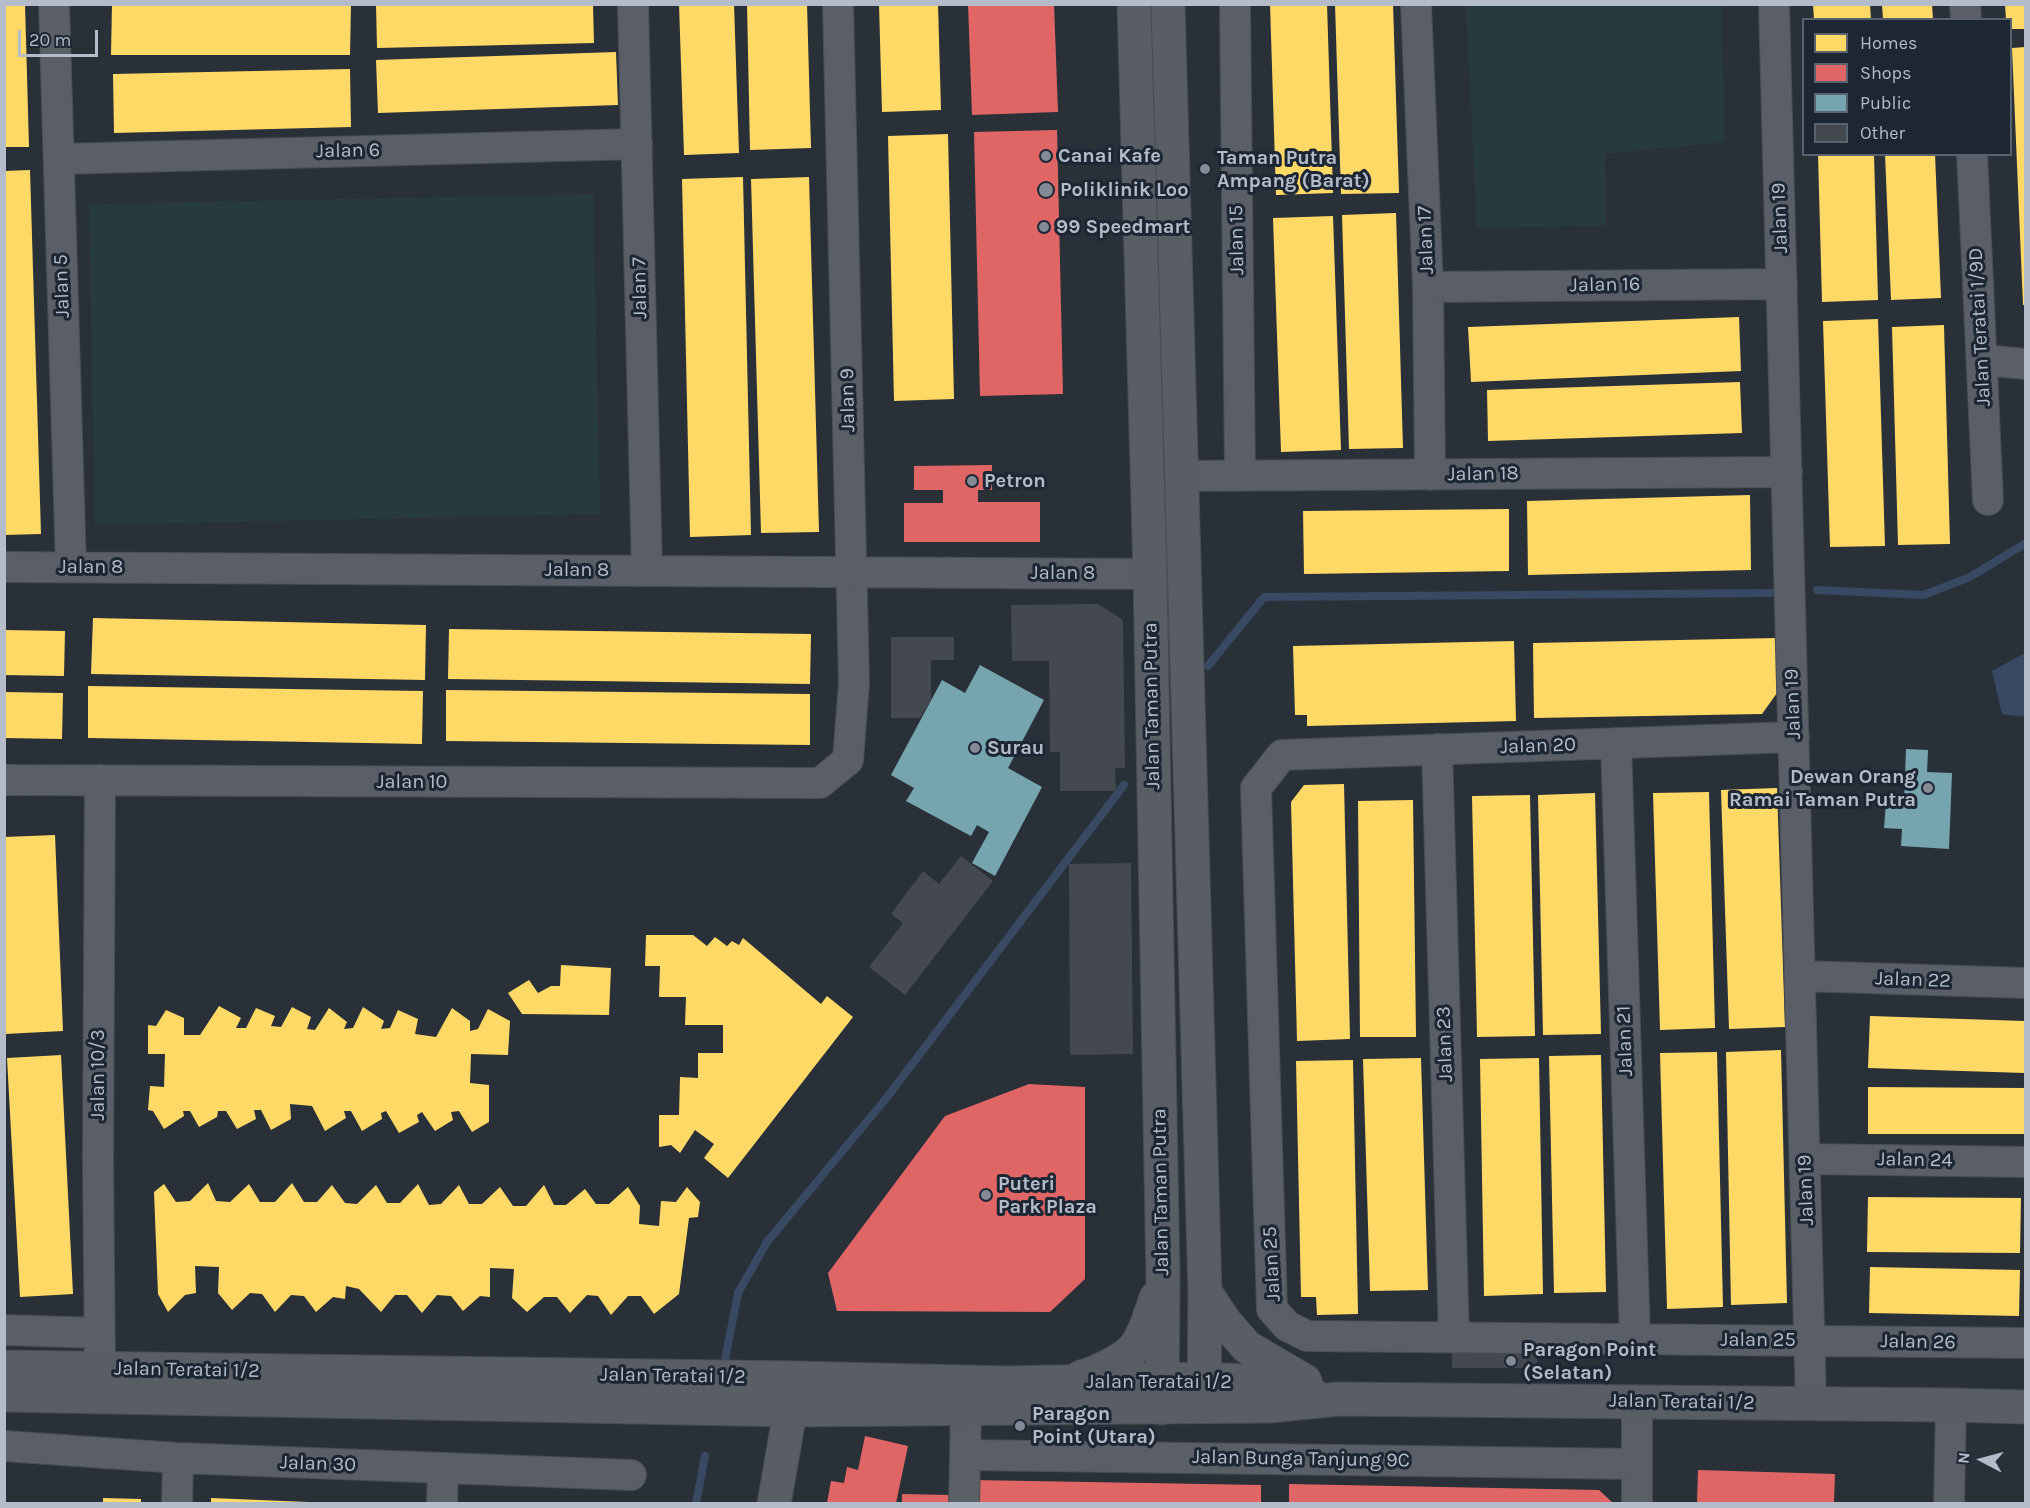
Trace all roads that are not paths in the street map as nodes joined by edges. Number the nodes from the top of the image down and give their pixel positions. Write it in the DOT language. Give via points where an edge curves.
graph roads {
  1 [pos="54,4"];
  2 [pos="633,4"];
  3 [pos="838,4"];
  4 [pos="1134,4"];
  5 [pos="1168,4"];
  6 [pos="1234,4"];
  7 [pos="1416,4"];
  8 [pos="1774,4"];
  9 [pos="637,144"];
  10 [pos="1972,156"];
  11 [pos="59,159"];
  12 [pos="1782,284"];
  13 [pos="1428,287"];
  14 [pos="1982,360"];
  15 [pos="2025,364"];
  16 [pos="1786,472"];
  17 [pos="1430,475"];
  18 [pos="1180,476"];
  19 [pos="1240,476"];
  20 [pos="1988,500"];
  21 [pos="4,567"];
  22 [pos="71,567"];
  23 [pos="647,571"];
  24 [pos="851,572"];
  25 [pos="1150,574"];
  26 [pos="1794,737"];
  27 [pos="1616,743"];
  28 [pos="1437,749"];
  29 [pos="1282,755"];
  30 [pos="4,780"];
  31 [pos="100,780"];
  32 [pos="820,783"];
  33 [pos="1800,976"];
  34 [pos="2025,983"];
  35 [pos="1805,1159"];
  36 [pos="2025,1162"];
  37 [pos="1163,1279"];
  38 [pos="1205,1292"];
  39 [pos="4,1330"];
  40 [pos="99,1333"];
  41 [pos="1454,1338"];
  42 [pos="1635,1339"];
  43 [pos="1810,1340"];
  44 [pos="2025,1343"];
  45 [pos="4,1367"];
  46 [pos="100,1369"];
  47 [pos="796,1378"];
  48 [pos="1065,1383"];
  49 [pos="1204,1393"];
  50 [pos="1162,1394"];
  51 [pos="4,1395"];
  52 [pos="1340,1399"];
  53 [pos="1637,1402"];
  54 [pos="1811,1403"];
  55 [pos="1951,1405"];
  56 [pos="2025,1407"];
  57 [pos="791,1410"];
  58 [pos="966,1410"];
  59 [pos="4,1446"];
  60 [pos="965,1455"];
  61 [pos="178,1458"];
  62 [pos="1638,1464"];
  63 [pos="443,1468"];
  64 [pos="631,1475"];
  65 [pos="177,1503"];
  66 [pos="442,1503"];
  67 [pos="774,1503"];
  68 [pos="964,1503"];
  69 [pos="1637,1503"];
  70 [pos="1949,1503"];
  1 -- 11 [label="street, Jalan 5"];
  2 -- 9 [label="street, Jalan 7"];
  3 -- 24 [label="street, Jalan 9"];
  4 -- 25 [label="street, Jalan Taman Putra"];
  5 -- 18 [label="street, Jalan Taman Putra"];
  6 -- 19 [label="street, Jalan 15"];
  7 -- 13 [label="street, Jalan 17"];
  8 -- 12 [label="street, Jalan 19"];
  9 -- 11 [label="street, Jalan 6"];
  9 -- 23 [label="street, Jalan 7"];
  10 -- 14 [label="street, Jalan Teratai 1/9D"];
  11 -- 22 [label="street, Jalan 5"];
  12 -- 13 [label="street, Jalan 16"];
  12 -- 16 [label="street, Jalan 19"];
  13 -- 17 [label="street, Jalan 17"];
  14 -- 15 [label="street"];
  14 -- 20 [label="street, Jalan Teratai 1/9D"];
  16 -- 17 [label="street, Jalan 18"];
  16 -- 26 [label="street, Jalan 19"];
  17 -- 19 [label="street, Jalan 18"];
  18 -- 19 [label="street, Jalan 18"];
  18 -- 38 [label="street, Jalan Taman Putra"];
  21 -- 22 [label="street, Jalan 8"];
  22 -- 23 [label="street, Jalan 8"];
  23 -- 24 [label="street, Jalan 8"];
  24 -- 25 [label="street, Jalan 8"];
  24 -- 32 [label="street, Jalan 9" via="854,683 848,760"];
  25 -- 37 [label="street, Jalan Taman Putra"];
  26 -- 27 [label="street, Jalan 20"];
  26 -- 33 [label="street, Jalan 19"];
  27 -- 28 [label="street, Jalan 20"];
  27 -- 42 [label="street, Jalan 21"];
  28 -- 29 [label="street, Jalan 20"];
  28 -- 41 [label="street, Jalan 23"];
  29 -- 41 [label="street, Jalan 25" via="1256,788 1272,1310 1287,1326 1307,1336"];
  30 -- 31 [label="street, Jalan 10"];
  31 -- 32 [label="street, Jalan 10"];
  31 -- 40 [label="street, Jalan 10/3"];
  33 -- 34 [label="street, Jalan 22"];
  33 -- 35 [label="street, Jalan 19"];
  35 -- 36 [label="street, Jalan 24"];
  35 -- 43 [label="street, Jalan 19"];
  37 -- 48 [label="street" via="1134,1348 1094,1373"];
  37 -- 50 [label="street, Jalan Taman Putra"];
  38 -- 49 [label="street, Jalan Taman Putra"];
  38 -- 52 [label="street" via="1247,1347"];
  39 -- 40 [label="street"];
  40 -- 46 [label="street, Jalan 10/3"];
  41 -- 42 [label="street, Jalan 25"];
  42 -- 43 [label="street, Jalan 25"];
  43 -- 44 [label="street, Jalan 26"];
  43 -- 54 [label="street, Jalan 19"];
  45 -- 46 [label="street, Jalan Teratai 1/2"];
  46 -- 47 [label="street, Jalan Teratai 1/2"];
  47 -- 48 [label="street, Jalan Teratai 1/2"];
  47 -- 57 [label="street"];
  48 -- 50 [label="street, Jalan Teratai 1/2"];
  49 -- 50 [label="street, Jalan Teratai 1/2"];
  49 -- 52 [label="street, Jalan Teratai 1/2" via="1269,1406"];
  50 -- 58 [label="street, Jalan Teratai 1/2"];
  51 -- 57 [label="street, Jalan Teratai 1/2"];
  52 -- 53 [label="street, Jalan Teratai 1/2"];
  53 -- 54 [label="street, Jalan Teratai 1/2"];
  53 -- 62 [label="street"];
  54 -- 55 [label="street, Jalan Teratai 1/2"];
  55 -- 56 [label="street, Jalan Teratai 1/2"];
  55 -- 70 [label="street"];
  57 -- 58 [label="street, Jalan Teratai 1/2"];
  57 -- 67 [label="street"];
  58 -- 60 [label="street"];
  59 -- 61 [label="street, Jalan 30"];
  60 -- 62 [label="street, Jalan Bunga Tanjung 9C"];
  60 -- 68 [label="street"];
  61 -- 63 [label="street, Jalan 30"];
  61 -- 65 [label="street"];
  62 -- 69 [label="street"];
  63 -- 64 [label="street, Jalan 30"];
  63 -- 66 [label="street"];
}
